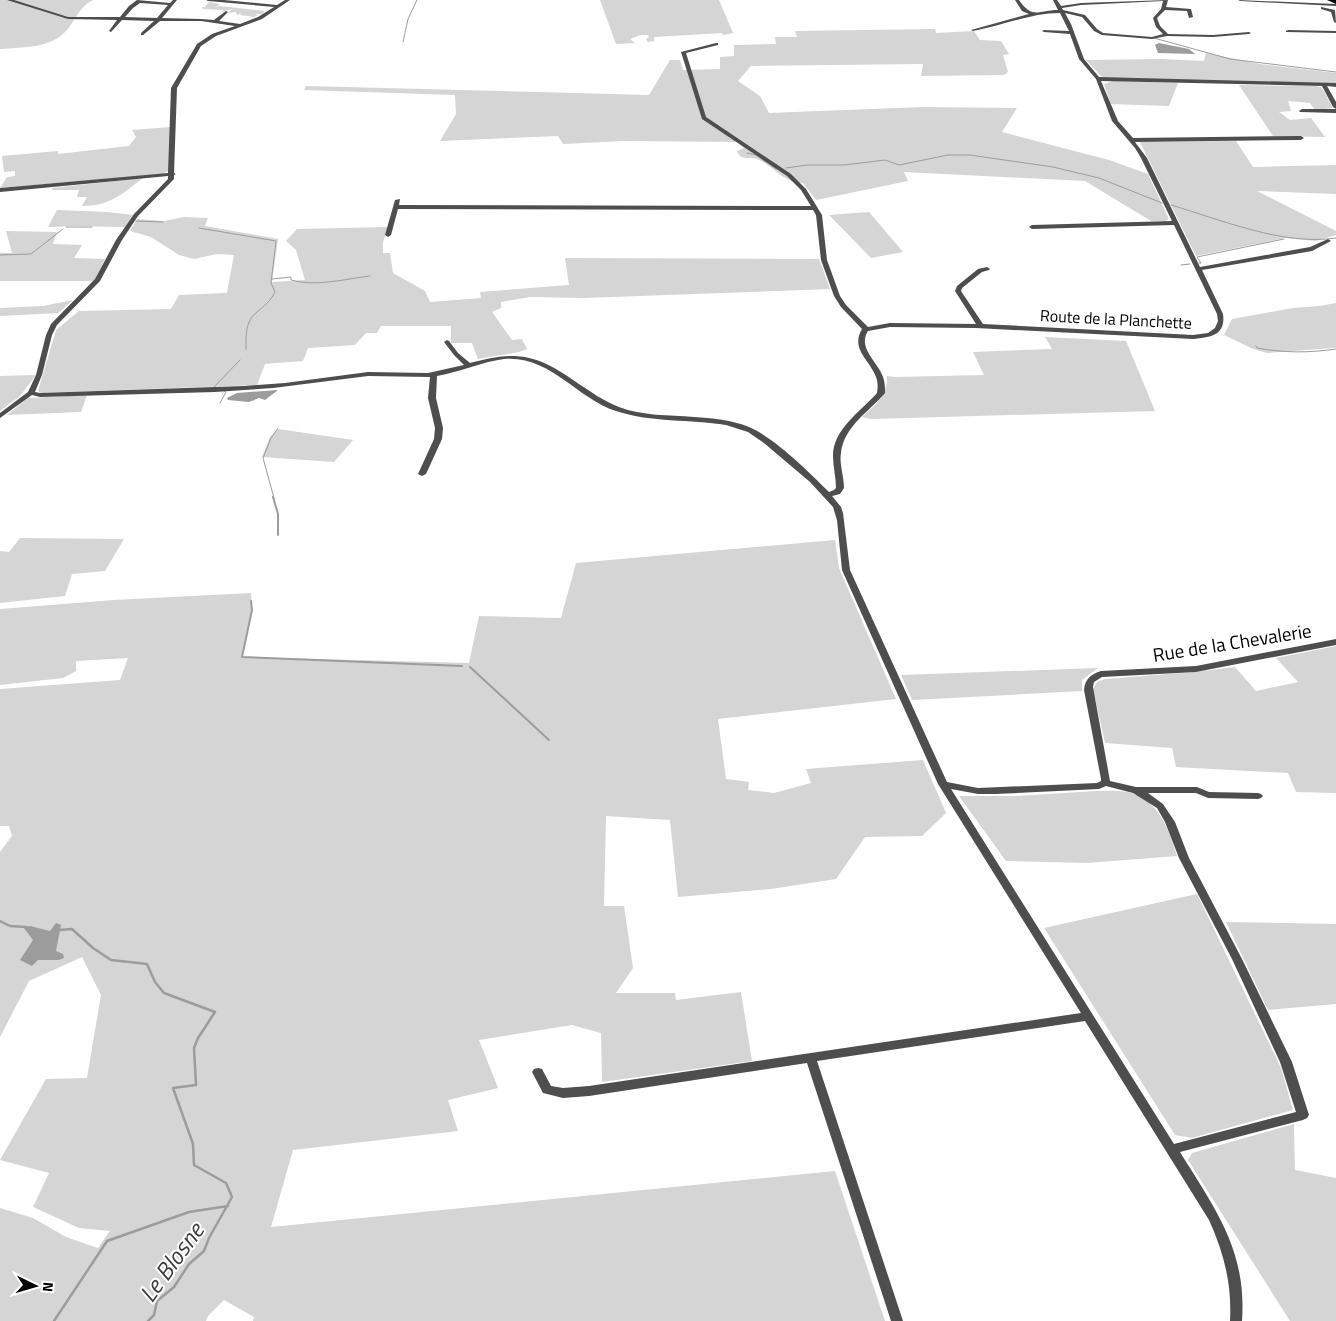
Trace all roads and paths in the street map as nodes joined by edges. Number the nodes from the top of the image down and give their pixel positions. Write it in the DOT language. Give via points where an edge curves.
graph roads {
  1 [pos="6,0"];
  2 [pos="208,0"];
  3 [pos="288,0"];
  4 [pos="1018,0"];
  5 [pos="1166,0"];
  6 [pos="1240,0"];
  7 [pos="1330,0"];
  8 [pos="140,1"];
  9 [pos="241,1"];
  10 [pos="173,2"];
  11 [pos="1336,3"];
  12 [pos="1299,4"];
  13 [pos="1058,5"];
  14 [pos="277,6"];
  15 [pos="232,8"];
  16 [pos="1163,8"];
  17 [pos="226,12"];
  18 [pos="1032,15"];
  19 [pos="1191,17"];
  20 [pos="121,19"];
  21 [pos="159,19"];
  22 [pos="216,21"];
  23 [pos="1011,22"];
  24 [pos="1336,22"];
  25 [pos="240,25"];
  26 [pos="1021,26"];
  27 [pos="974,30"];
  28 [pos="1288,30"];
  29 [pos="111,31"];
  30 [pos="1044,31"];
  31 [pos="1336,32"];
  32 [pos="1072,33"];
  33 [pos="143,34"];
  34 [pos="1249,34"];
  35 [pos="1167,35"];
  36 [pos="716,44"];
  37 [pos="1098,79"];
  38 [pos="1324,85"];
  39 [pos="1336,85"];
  40 [pos="1336,107"];
  41 [pos="1302,111"];
  42 [pos="1336,111"];
  43 [pos="1301,138"];
  44 [pos="1131,140"];
  45 [pos="173,174"];
  46 [pos="0,190"];
  47 [pos="410,201"];
  48 [pos="397,204"];
  49 [pos="815,208"];
  50 [pos="1175,223"];
  51 [pos="1032,227"];
  52 [pos="388,236"];
  53 [pos="1328,241"];
  54 [pos="987,269"];
  55 [pos="1198,269"];
  56 [pos="981,326"];
  57 [pos="866,329"];
  58 [pos="447,342"];
  59 [pos="468,365"];
  60 [pos="434,374"];
  61 [pos="31,393"];
  62 [pos="0,416"];
  63 [pos="422,474"];
  64 [pos="827,495"];
  65 [pos="1336,642"];
  66 [pos="1105,783"];
  67 [pos="943,784"];
  68 [pos="1136,790"];
  69 [pos="1258,796"];
  70 [pos="1089,1016"];
  71 [pos="811,1059"];
  72 [pos="538,1072"];
  73 [pos="1172,1149"];
  74 [pos="897,1321"];
  75 [pos="1236,1321"];
  1 -- 20 [label="street" via="62,16"];
  2 -- 9 [label="street"];
  3 -- 14 [label="street"];
  4 -- 18 [label="street"];
  5 -- 13 [label="street"];
  5 -- 16 [label="street"];
  6 -- 12 [label="street"];
  7 -- 11 [label="highway"];
  8 -- 10 [label="street"];
  8 -- 20 [label="street"];
  9 -- 14 [label="street"];
  9 -- 15 [label="street"];
  10 -- 21 [label="street"];
  11 -- 12 [label="street"];
  12 -- 24 [label="street" via="1331,9"];
  13 -- 18 [label="street"];
  13 -- 32 [label="street, Route de la Planchette"];
  13 -- 35 [label="street" via="1086,16 1102,34 1152,38"];
  14 -- 25 [label="street" via="265,16"];
  16 -- 19 [label="street" via="1190,10"];
  16 -- 35 [label="street" via="1155,18 1158,27"];
  17 -- 22 [label="street"];
  18 -- 23 [label="street"];
  20 -- 21 [label="street"];
  20 -- 29 [label="street"];
  21 -- 22 [label="street"];
  21 -- 33 [label="street"];
  22 -- 25 [label="street"];
  23 -- 26 [label="street"];
  23 -- 27 [label="street"];
  25 -- 45 [label="street" via="199,45 174,88"];
  28 -- 31 [label="street"];
  30 -- 32 [label="street"];
  32 -- 37 [label="street, Route de la Planchette" via="1082,59"];
  34 -- 35 [label="street"];
  36 -- 49 [label="street" via="682,52 704,118 789,175"];
  37 -- 38 [label="street"];
  37 -- 44 [label="street, Route de la Planchette" via="1115,121"];
  38 -- 39 [label="street"];
  38 -- 40 [label="street"];
  41 -- 42 [label="street"];
  43 -- 44 [label="street"];
  44 -- 50 [label="street, Route de la Planchette" via="1144,158"];
  45 -- 46 [label="street"];
  45 -- 61 [label="street" via="167,185 141,209 126,229 98,280 54,324"];
  47 -- 48 [label="street"];
  48 -- 49 [label="street"];
  48 -- 52 [label="street"];
  49 -- 57 [label="street" via="819,215 824,260 837,296"];
  50 -- 51 [label="street"];
  50 -- 55 [label="street, Route de la Planchette"];
  53 -- 55 [label="street" via="1312,249"];
  54 -- 56 [label="street" via="980,270 958,291"];
  55 -- 56 [label="street, Route de la Planchette" via="1222,322 1218,330 1203,336"];
  56 -- 57 [label="street, Route de la Planchette" via="890,324"];
  57 -- 64 [label="street" via="862,335 864,354 880,374 881,393 841,438 837,455 840,488"];
  58 -- 59 [label="street"];
  59 -- 60 [label="street"];
  59 -- 64 [label="street" via="498,358 525,357 548,367 614,408 645,417 735,425 759,435"];
  60 -- 61 [label="street" via="369,374 254,387"];
  60 -- 63 [label="street" via="432,398 439,428 438,439"];
  61 -- 62 [label="street"];
  64 -- 67 [label="street" via="840,514 846,570"];
  65 -- 66 [label="street, Rue de la Chevalerie" via="1196,669 1092,677 1088,690"];
  66 -- 67 [label="street" via="1099,786 995,791"];
  66 -- 68 [label="street"];
  67 -- 70 [label="street"];
  68 -- 69 [label="street" via="1197,790 1217,795"];
  68 -- 73 [label="street" via="1160,806 1170,822 1184,858 1286,1062 1303,1115"];
  70 -- 71 [label="street"];
  70 -- 73 [label="street"];
  71 -- 72 [label="street" via="589,1092 548,1090"];
  71 -- 74 [label="street"];
  73 -- 75 [label="street" via="1214,1217 1227,1246 1236,1276"];
}
